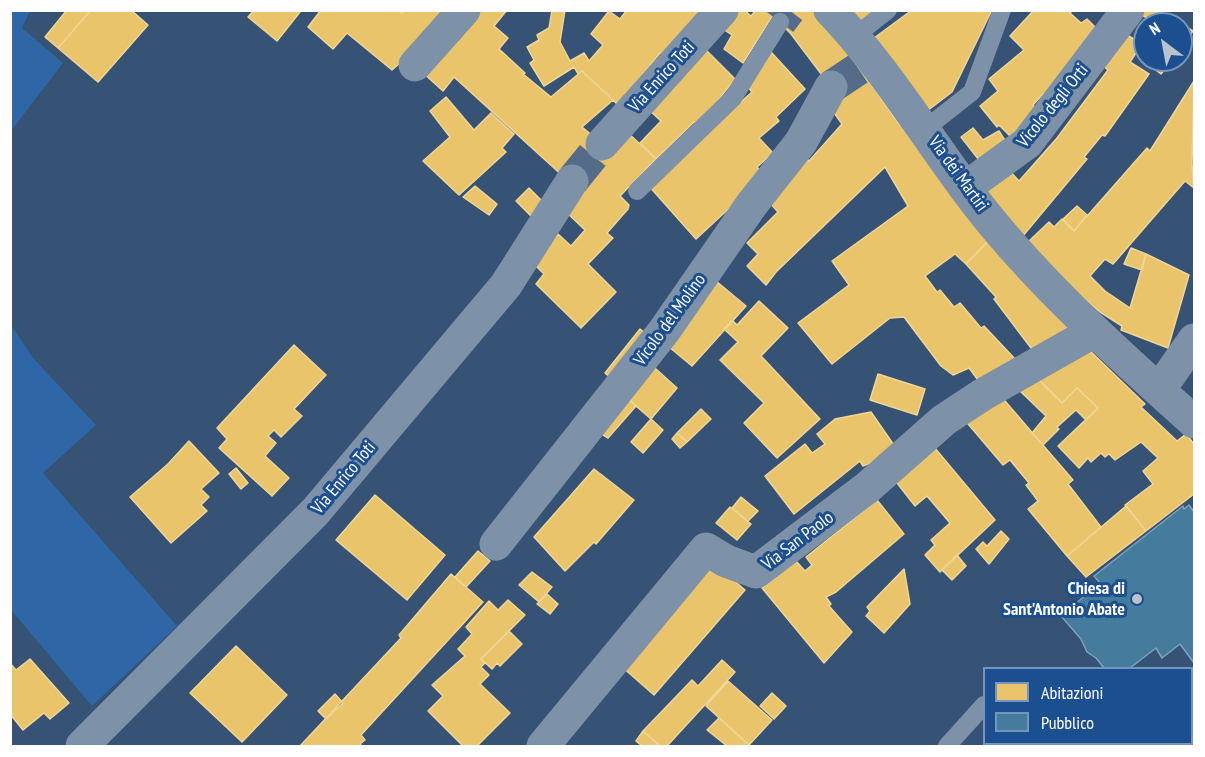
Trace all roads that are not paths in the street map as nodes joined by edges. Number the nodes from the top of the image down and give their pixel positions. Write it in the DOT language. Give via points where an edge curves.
graph roads {
  1 [pos="464,10"];
  2 [pos="722,10"];
  3 [pos="830,10"];
  4 [pos="888,10"];
  5 [pos="1002,10"];
  6 [pos="1128,10"];
  7 [pos="780,22"];
  8 [pos="864,54"];
  9 [pos="415,66"];
  10 [pos="831,87"];
  11 [pos="925,129"];
  12 [pos="602,144"];
  13 [pos="572,181"];
  14 [pos="965,188"];
  15 [pos="637,191"];
  16 [pos="1093,332"];
  17 [pos="1194,340"];
  18 [pos="1159,390"];
  19 [pos="1194,422"];
  20 [pos="496,544"];
  21 [pos="983,706"];
  22 [pos="82,747"];
  23 [pos="543,747"];
  24 [pos="947,747"];
  1 -- 9 [label="street"];
  2 -- 12 [label="street, Via Enrico Toti"];
  3 -- 8 [label="street, Via dei Martiri"];
  4 -- 8 [label="lane"];
  5 -- 11 [label="lane" via="972,92"];
  6 -- 14 [label="street, Vicolo degli Orti" via="1027,143"];
  7 -- 15 [label="lane" via="732,98"];
  8 -- 11 [label="street, Via dei Martiri"];
  10 -- 20 [label="street, Vicolo del Molino" via="801,142 752,204 664,331"];
  11 -- 14 [label="street, Via dei Martiri"];
  13 -- 22 [label="street, Via Enrico Toti" via="506,285 315,512"];
  14 -- 16 [label="street, Via dei Martiri"];
  16 -- 18 [label="street, Via dei Martiri"];
  16 -- 23 [label="street, Via San Paolo" via="944,420 868,487 756,572 705,549"];
  17 -- 18 [label="street"];
  18 -- 19 [label="street, Via dei Martiri"];
  21 -- 24 [label="lane"];
}
